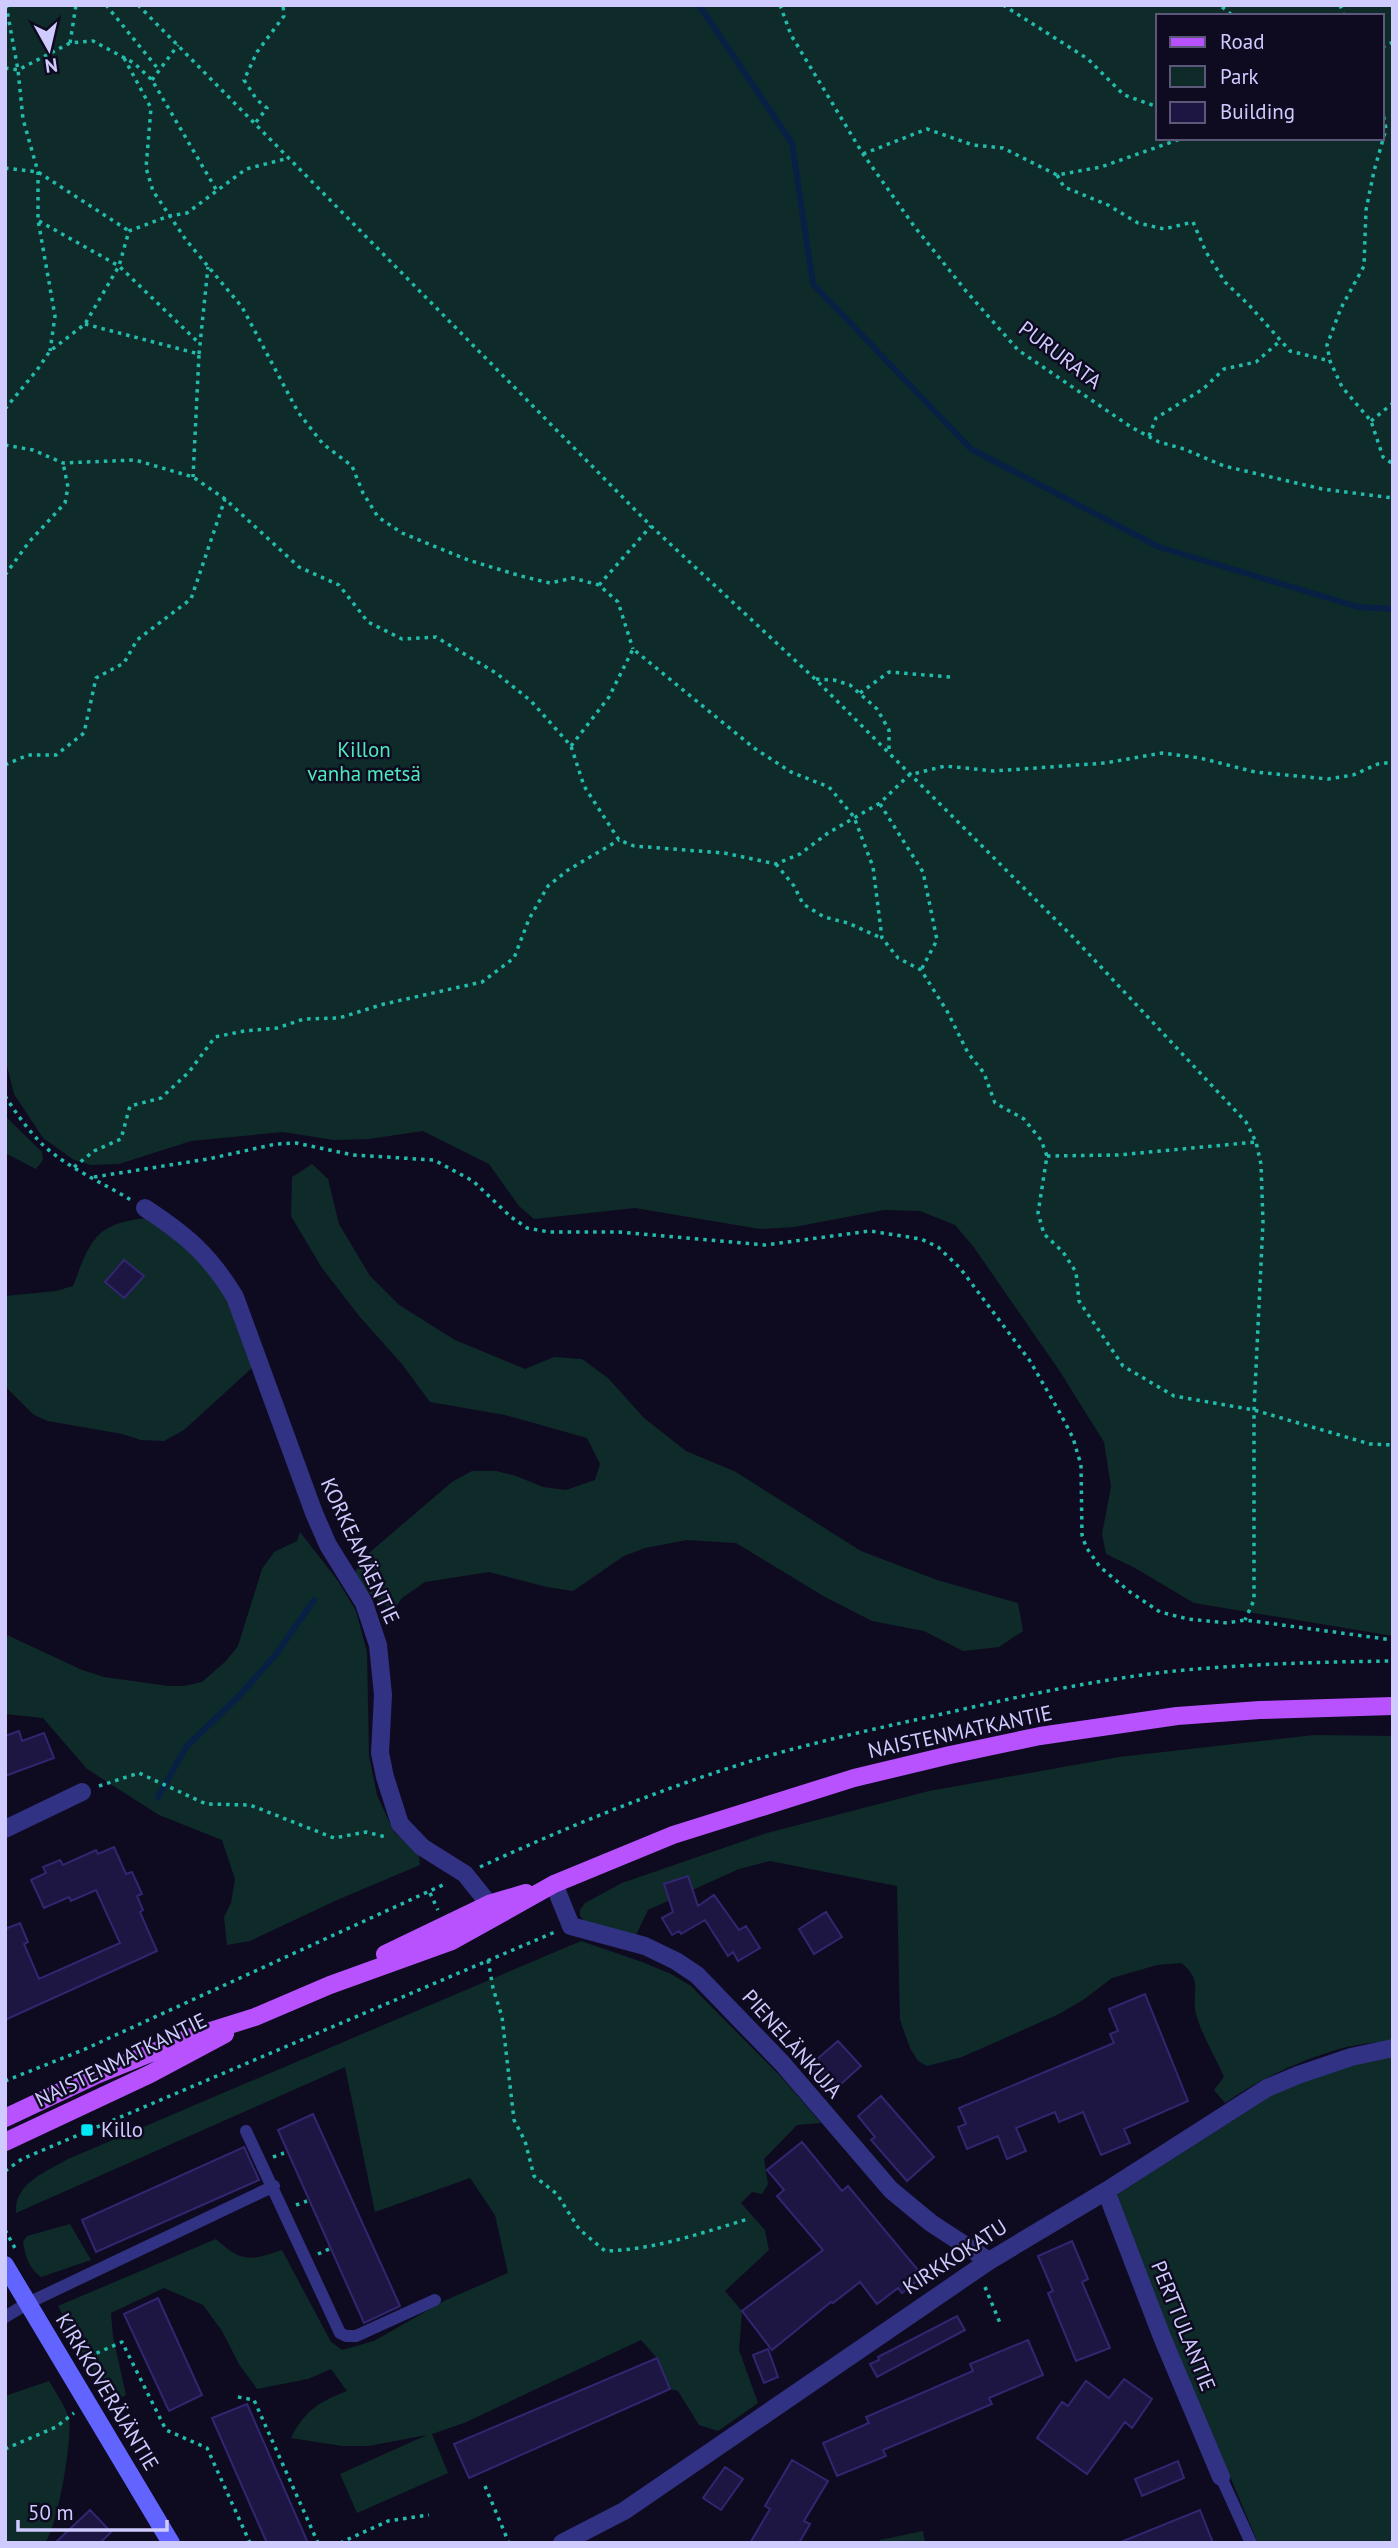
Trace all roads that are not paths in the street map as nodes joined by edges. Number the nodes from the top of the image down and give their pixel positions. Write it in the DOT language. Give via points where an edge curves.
graph roads {
  1 [pos="145,1208"];
  2 [pos="1393,1706"];
  3 [pos="82,1791"];
  4 [pos="5,1829"];
  5 [pos="554,1884"];
  6 [pos="492,1911"];
  7 [pos="255,2017"];
  8 [pos="1393,2048"];
  9 [pos="5,2118"];
  10 [pos="246,2131"];
  11 [pos="5,2142"];
  12 [pos="274,2186"];
  13 [pos="1106,2191"];
  14 [pos="5,2265"];
  15 [pos="983,2265"];
  16 [pos="435,2300"];
  17 [pos="28,2303"];
  18 [pos="5,2317"];
  19 [pos="1221,2477"];
  20 [pos="171,2543"];
  21 [pos="562,2543"];
  22 [pos="1251,2543"];
  1 -- 6 [label="street, KORKEAMÄENTIE" via="197,1246 235,1297 314,1513 372,1621 382,1672 380,1753 400,1824 422,1847 465,1874"];
  2 -- 5 [label="main road, NAISTENMATKANTIE" via="1177,1716 950,1755 744,1811"];
  3 -- 4 [label="street"];
  5 -- 6 [label="main road, NAISTENMATKANTIE"];
  5 -- 15 [label="street, PIENELÄNKUJA" via="571,1926 645,1946 697,1975 782,2063 891,2190"];
  6 -- 7 [label="main road, NAISTENMATKANTIE" via="383,1955 330,1985"];
  7 -- 9 [label="main road, NAISTENMATKANTIE" via="94,2076"];
  7 -- 11 [label="main road, NAISTENMATKANTIE" via="150,2074"];
  8 -- 13 [label="street, KIRKKOKATU" via="1351,2057 1267,2088"];
  10 -- 12 [label="lane"];
  12 -- 16 [label="lane" via="340,2333 356,2336"];
  12 -- 17 [label="lane"];
  13 -- 15 [label="street, KIRKKOKATU"];
  13 -- 19 [label="street, PERTTULANTIE"];
  14 -- 17 [label="street, KIRKKOVERÄJÄNTIE"];
  15 -- 21 [label="street, KIRKKOKATU" via="646,2497"];
  17 -- 18 [label="lane"];
  17 -- 20 [label="street, KIRKKOVERÄJÄNTIE"];
  19 -- 22 [label="lane"];
}
